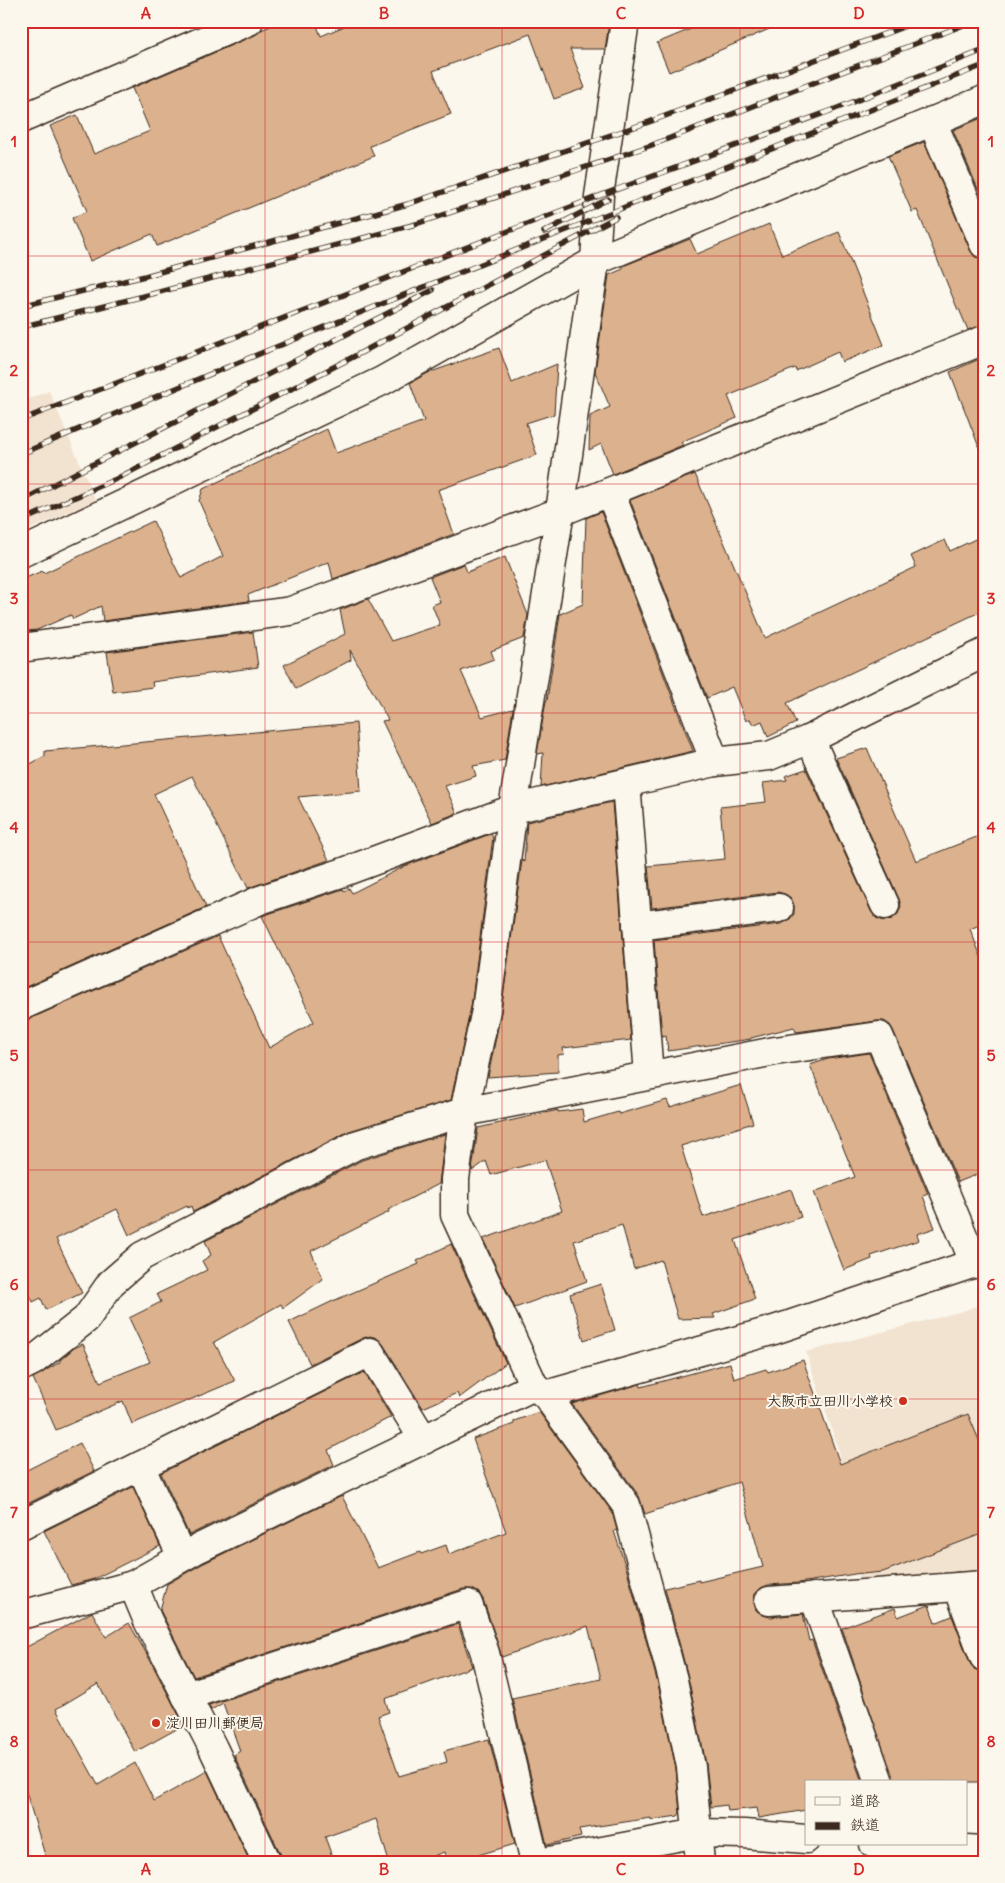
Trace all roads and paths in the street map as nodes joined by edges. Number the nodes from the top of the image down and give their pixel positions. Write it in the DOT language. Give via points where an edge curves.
graph roads {
  1 [pos="249,21"];
  2 [pos="625,21"];
  3 [pos="984,100"];
  4 [pos="21,120"];
  5 [pos="932,121"];
  6 [pos="984,244"];
  7 [pos="595,261"];
  8 [pos="984,340"];
  9 [pos="610,492"];
  10 [pos="560,512"];
  11 [pos="21,553"];
  12 [pos="21,648"];
  13 [pos="984,653"];
  14 [pos="810,739"];
  15 [pos="715,762"];
  16 [pos="626,783"];
  17 [pos="513,809"];
  18 [pos="885,905"];
  19 [pos="779,908"];
  20 [pos="637,926"];
  21 [pos="21,1006"];
  22 [pos="649,1075"];
  23 [pos="464,1112"];
  24 [pos="979,1262"];
  25 [pos="21,1367"];
  26 [pos="540,1391"];
  27 [pos="424,1440"];
  28 [pos="140,1466"];
  29 [pos="21,1525"];
  30 [pos="182,1557"];
  31 [pos="133,1585"];
  32 [pos="971,1586"];
  33 [pos="814,1598"];
  34 [pos="770,1601"];
  35 [pos="21,1615"];
  36 [pos="984,1657"];
  37 [pos="186,1696"];
  38 [pos="878,1780"];
  39 [pos="698,1833"];
  40 [pos="805,1839"];
  41 [pos="906,1846"];
  42 [pos="984,1850"];
  43 [pos="952,1855"];
  44 [pos="267,1862"];
  45 [pos="535,1862"];
  46 [pos="544,1862"];
  47 [pos="700,1862"];
  1 -- 4 [label="street"];
  2 -- 7 [label="street" via="599,196"];
  3 -- 5 [label="street"];
  5 -- 6 [label="street"];
  5 -- 7 [label="street"];
  7 -- 10 [label="street"];
  7 -- 11 [label="street" via="382,381"];
  8 -- 9 [label="street"];
  9 -- 10 [label="street"];
  9 -- 15 [label="street"];
  10 -- 12 [label="street" via="291,611"];
  10 -- 17 [label="street"];
  13 -- 14 [label="street"];
  14 -- 15 [label="street" via="770,756"];
  14 -- 18 [label="street"];
  15 -- 16 [label="street"];
  16 -- 17 [label="street"];
  16 -- 20 [label="street"];
  17 -- 21 [label="street" via="260,900"];
  17 -- 23 [label="street" via="486,1010"];
  19 -- 20 [label="street"];
  20 -- 22 [label="street"];
  22 -- 23 [label="street"];
  22 -- 24 [label="street" via="775,1051 879,1036"];
  23 -- 25 [label="street" via="356,1145 142,1256 111,1283 86,1318"];
  23 -- 26 [label="street" via="455,1179 455,1215"];
  24 -- 26 [label="street" via="774,1330"];
  26 -- 27 [label="street"];
  26 -- 39 [label="street" via="626,1505 673,1680 691,1768"];
  27 -- 28 [label="street" via="370,1352"];
  27 -- 30 [label="street"];
  28 -- 29 [label="street"];
  28 -- 30 [label="street"];
  30 -- 31 [label="street"];
  31 -- 35 [label="street"];
  31 -- 37 [label="street"];
  32 -- 33 [label="street"];
  32 -- 36 [label="street"];
  33 -- 34 [label="street"];
  33 -- 38 [label="street"];
  37 -- 44 [label="street"];
  37 -- 45 [label="street" via="468,1604 485,1653"];
  39 -- 40 [label="street"];
  39 -- 46 [label="street"];
  39 -- 47 [label="street"];
  41 -- 43 [label="street"];
  42 -- 43 [label="street"];
}
